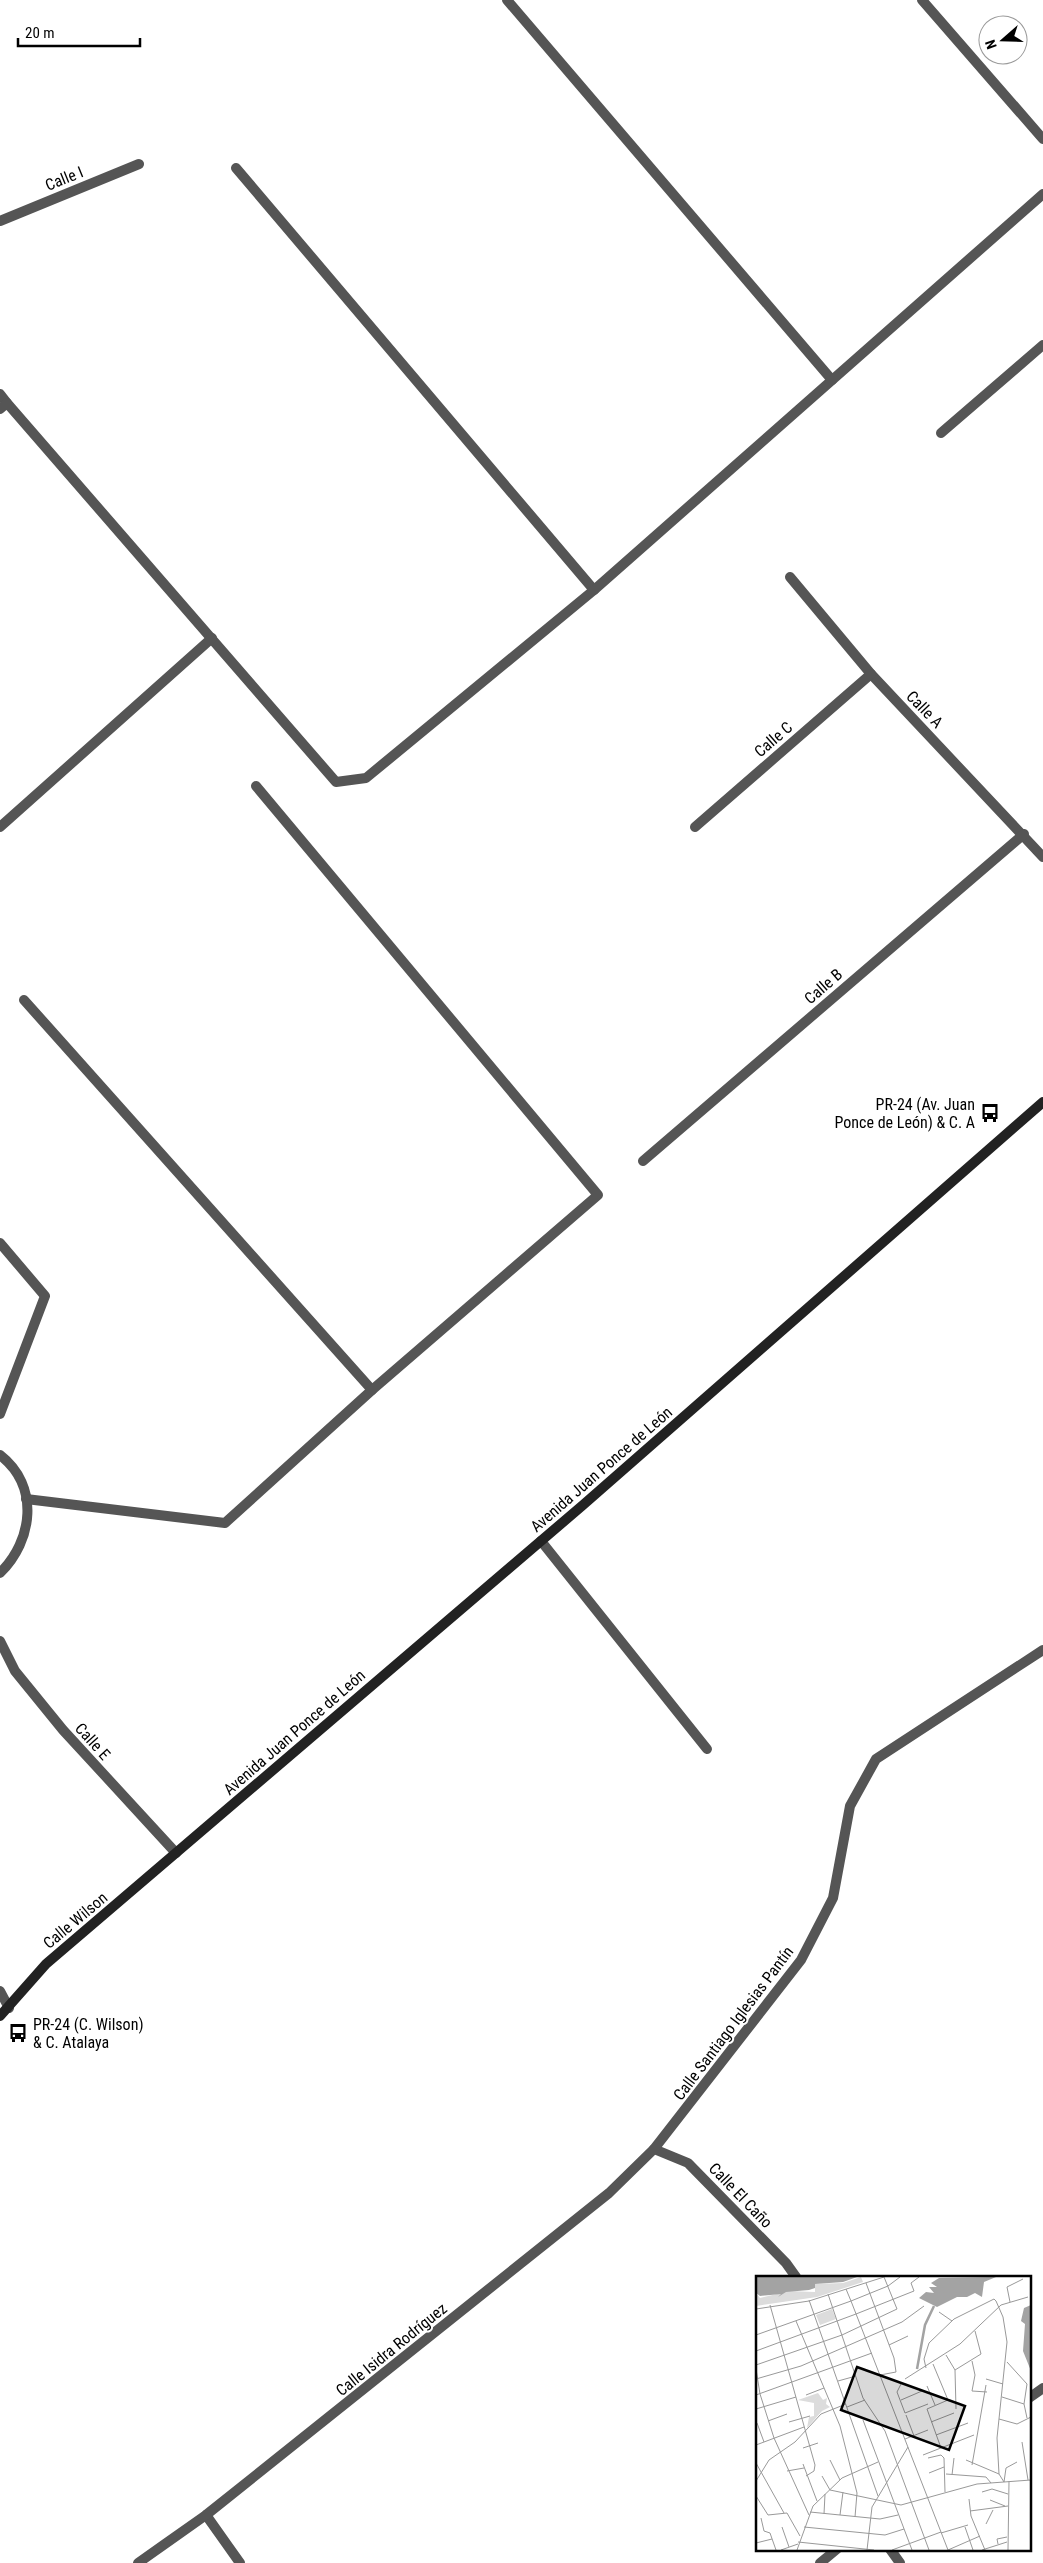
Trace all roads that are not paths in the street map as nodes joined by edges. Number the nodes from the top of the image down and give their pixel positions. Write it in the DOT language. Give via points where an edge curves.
graph roads {
  1 [pos="508,0"];
  2 [pos="922,0"];
  3 [pos="1043,139"];
  4 [pos="139,164"];
  5 [pos="236,168"];
  6 [pos="1043,194"];
  7 [pos="0,221"];
  8 [pos="1043,345"];
  9 [pos="832,380"];
  10 [pos="0,394"];
  11 [pos="4,406"];
  12 [pos="941,433"];
  13 [pos="790,577"];
  14 [pos="594,590"];
  15 [pos="212,638"];
  16 [pos="871,674"];
  17 [pos="256,786"];
  18 [pos="0,827"];
  19 [pos="695,827"];
  20 [pos="1024,834"];
  21 [pos="1043,857"];
  22 [pos="24,1000"];
  23 [pos="1043,1102"];
  24 [pos="643,1161"];
  25 [pos="0,1244"];
  26 [pos="372,1390"];
  27 [pos="0,1414"];
  28 [pos="0,1455"];
  29 [pos="26,1500"];
  30 [pos="541,1541"];
  31 [pos="0,1573"];
  32 [pos="0,1641"];
  33 [pos="1043,1650"];
  34 [pos="707,1749"];
  35 [pos="176,1853"];
  36 [pos="0,1991"];
  37 [pos="9,2008"];
  38 [pos="0,2016"];
  39 [pos="654,2149"];
  40 [pos="795,2276"];
  41 [pos="1043,2388"];
  42 [pos="1030,2397"];
  43 [pos="206,2516"];
  44 [pos="836,2550"];
  45 [pos="891,2550"];
  46 [pos="138,2563"];
  47 [pos="240,2563"];
  48 [pos="820,2563"];
  49 [pos="900,2563"];
  1 -- 9 [label="street"];
  2 -- 3 [label="street"];
  4 -- 7 [label="street, Calle I"];
  5 -- 14 [label="street"];
  6 -- 9 [label="street"];
  8 -- 12 [label="street"];
  9 -- 14 [label="street"];
  10 -- 11 [label="street"];
  11 -- 15 [label="street"];
  13 -- 16 [label="street, Calle A"];
  14 -- 15 [label="street" via="366,778 336,782"];
  15 -- 18 [label="street"];
  16 -- 19 [label="street, Calle C"];
  16 -- 20 [label="street, Calle A"];
  17 -- 26 [label="street" via="598,1195"];
  20 -- 21 [label="street, Calle A"];
  20 -- 24 [label="street, Calle B"];
  22 -- 26 [label="street"];
  23 -- 30 [label="main road, Avenida Juan Ponce de León"];
  25 -- 27 [label="street" via="45,1296"];
  26 -- 29 [label="street" via="226,1522"];
  28 -- 29 [label="street" via="19,1478"];
  29 -- 31 [label="street" via="28,1521 22,1542 12,1562"];
  30 -- 34 [label="street"];
  30 -- 35 [label="main road, Avenida Juan Ponce de León"];
  32 -- 35 [label="street, Calle E" via="15,1671 63,1730"];
  33 -- 39 [label="street, Calle Santiago Iglesias Pantín" via="876,1759 850,1806 833,1898 801,1960"];
  35 -- 37 [label="main road, Calle Wilson" via="46,1964"];
  36 -- 37 [label="street"];
  37 -- 38 [label="main road, Calle Wilson"];
  39 -- 40 [label="street, Calle El Caño" via="688,2163"];
  39 -- 43 [label="street, Calle Isidra Rodríguez" via="609,2193"];
  41 -- 42 [label="street"];
  43 -- 46 [label="street, Calle Isidra Rodríguez"];
  43 -- 47 [label="street"];
  44 -- 48 [label="street"];
  45 -- 49 [label="street"];
}
